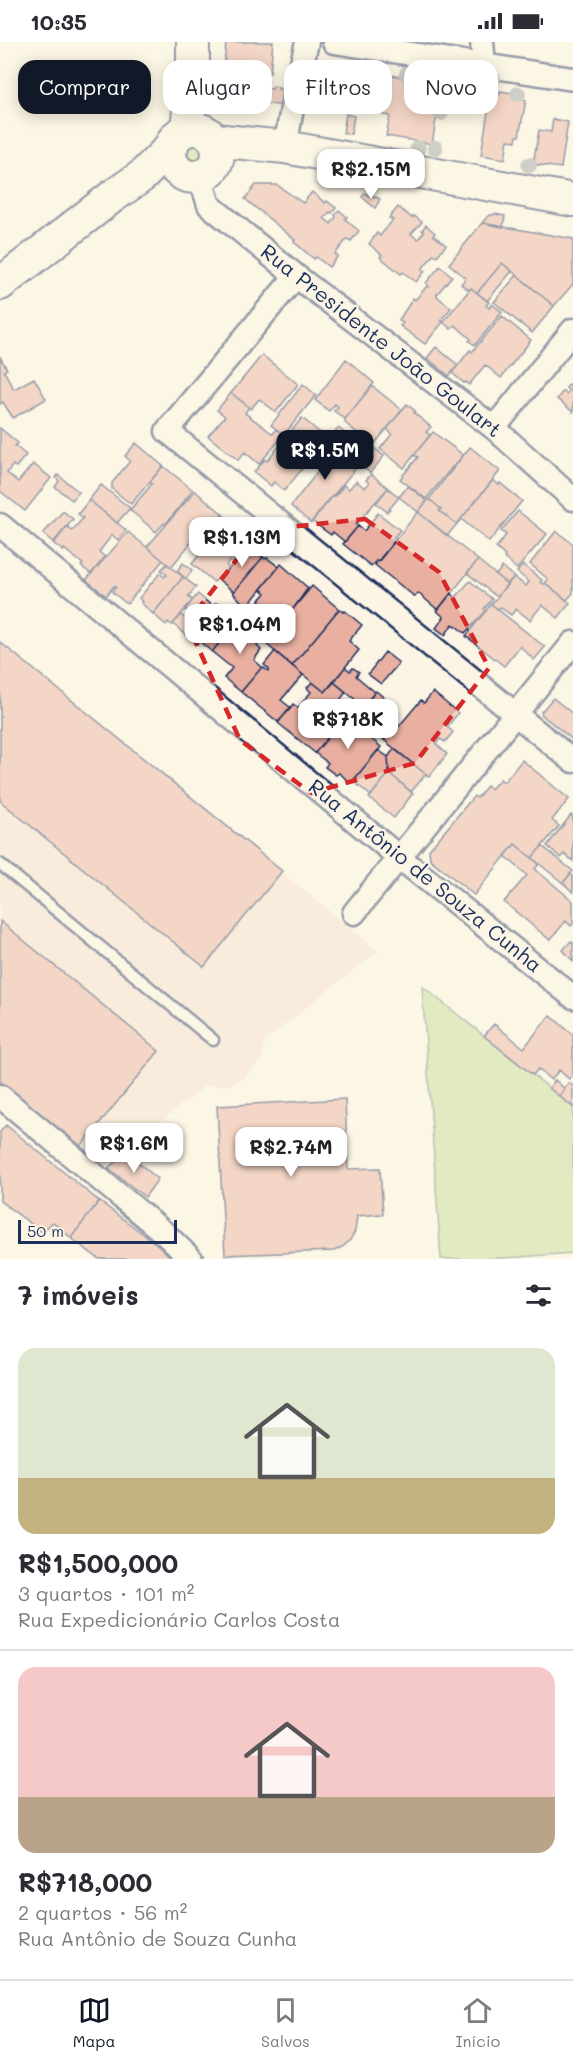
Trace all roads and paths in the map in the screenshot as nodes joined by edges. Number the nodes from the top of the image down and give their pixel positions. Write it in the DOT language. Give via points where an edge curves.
graph roads {
  1 [pos="307,42"];
  2 [pos="334,42"];
  3 [pos="483,53"];
  4 [pos="193,55"];
  5 [pos="573,79"];
  6 [pos="285,147"];
  7 [pos="197,151"];
  8 [pos="573,200"];
  9 [pos="296,276"];
  10 [pos="0,284"];
  11 [pos="573,330"];
  12 [pos="494,428"];
  13 [pos="573,499"];
  14 [pos="0,525"];
  15 [pos="573,643"];
  16 [pos="515,715"];
  17 [pos="573,761"];
  18 [pos="400,858"];
  19 [pos="0,864"];
  20 [pos="354,913"];
  21 [pos="573,997"];
  22 [pos="213,1040"];
  23 [pos="0,1096"];
  24 [pos="191,1259"];
  1 -- 6 [label="street"];
  2 -- 3 [label="street"];
  3 -- 5 [label="street"];
  4 -- 7 [label="main road"];
  6 -- 7 [label="main road" via="251,144"];
  6 -- 8 [label="main road"];
  7 -- 9 [label="street, Rua Presidente João Goulart" via="209,205"];
  7 -- 10 [label="main road" via="142,176"];
  9 -- 12 [label="street, Rua Presidente João Goulart"];
  9 -- 16 [label="street" via="167,431"];
  11 -- 12 [label="street"];
  12 -- 13 [label="street, Rua Presidente João Goulart"];
  14 -- 18 [label="street, Rua Antônio de Souza Cunha"];
  15 -- 16 [label="street"];
  16 -- 17 [label="street"];
  16 -- 18 [label="street"];
  18 -- 20 [label="street"];
  18 -- 21 [label="street, Rua Antônio de Souza Cunha"];
  19 -- 22 [label="lane"];
  23 -- 24 [label="street"];
}
